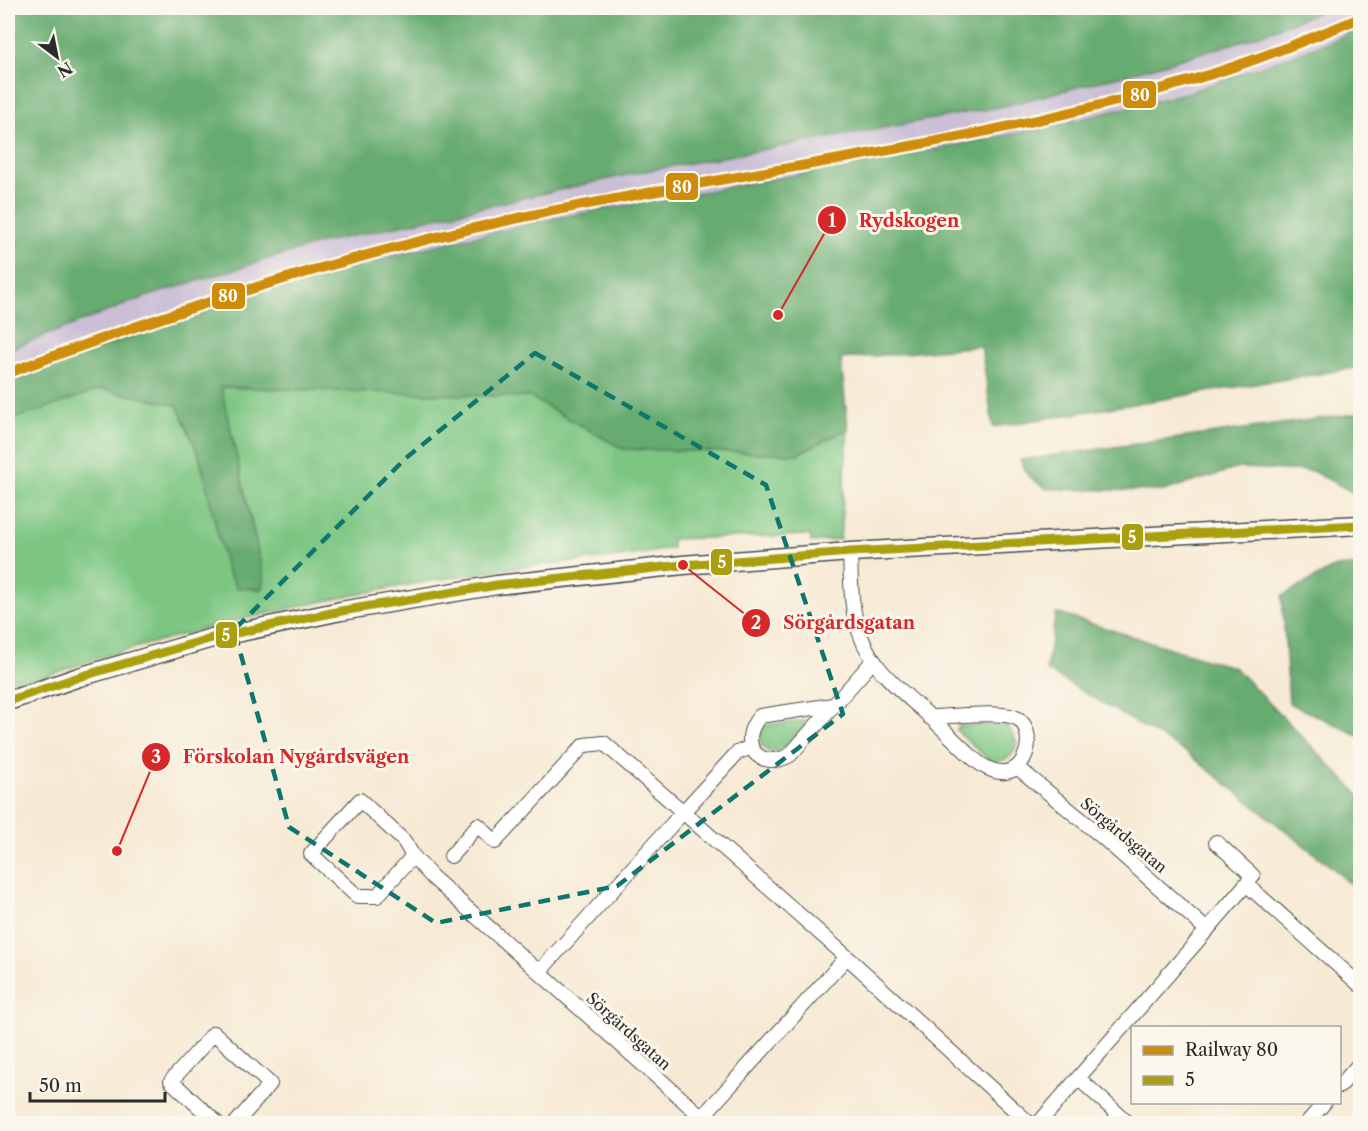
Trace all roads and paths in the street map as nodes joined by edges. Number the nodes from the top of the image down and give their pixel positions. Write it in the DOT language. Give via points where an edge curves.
graph roads {
  1 [pos="1360,525"];
  2 [pos="850,552"];
  3 [pos="872,662"];
  4 [pos="8,701"];
  5 [pos="833,705"];
  6 [pos="929,717"];
  7 [pos="751,747"];
  8 [pos="1017,767"];
  9 [pos="683,812"];
  10 [pos="1216,842"];
  11 [pos="413,856"];
  12 [pos="451,856"];
  13 [pos="1246,884"];
  14 [pos="1207,930"];
  15 [pos="847,957"];
  16 [pos="539,972"];
  17 [pos="1360,985"];
  18 [pos="1360,1063"];
  19 [pos="1078,1078"];
  20 [pos="1341,1085"];
  21 [pos="1322,1104"];
  22 [pos="699,1119"];
  23 [pos="218,1124"];
  24 [pos="235,1124"];
  25 [pos="1030,1124"];
  26 [pos="1038,1124"];
  27 [pos="1129,1124"];
  28 [pos="1306,1124"];
  1 -- 2 [label="street"];
  2 -- 3 [label="street" via="854,615"];
  2 -- 4 [label="street" via="497,585 341,611 212,638"];
  3 -- 5 [label="street"];
  3 -- 6 [label="street"];
  5 -- 7 [label="street" via="760,716 748,736"];
  5 -- 7 [label="street" via="790,755 780,761 758,756"];
  6 -- 8 [label="street" via="989,770 1003,773"];
  6 -- 8 [label="street" via="1016,718 1029,740 1026,756"];
  7 -- 9 [label="street" via="737,753"];
  8 -- 14 [label="street, Sörgårdsgatan"];
  9 -- 12 [label="street" via="604,743 584,745 495,842 478,825"];
  9 -- 15 [label="street"];
  9 -- 16 [label="street"];
  10 -- 13 [label="street" via="1253,876"];
  11 -- 11 [label="street, Sörgårdsgatan" via="377,896 357,896 311,854 360,800 404,841"];
  11 -- 16 [label="street, Sörgårdsgatan"];
  13 -- 14 [label="street"];
  13 -- 17 [label="street"];
  14 -- 19 [label="street"];
  15 -- 22 [label="street, Sörgårdsgatan"];
  15 -- 25 [label="street"];
  16 -- 22 [label="street, Sörgårdsgatan"];
  18 -- 20 [label="street"];
  19 -- 26 [label="street"];
  19 -- 27 [label="street"];
  21 -- 28 [label="street"];
  23 -- 24 [label="street" via="171,1081 214,1033 270,1084"];
}
